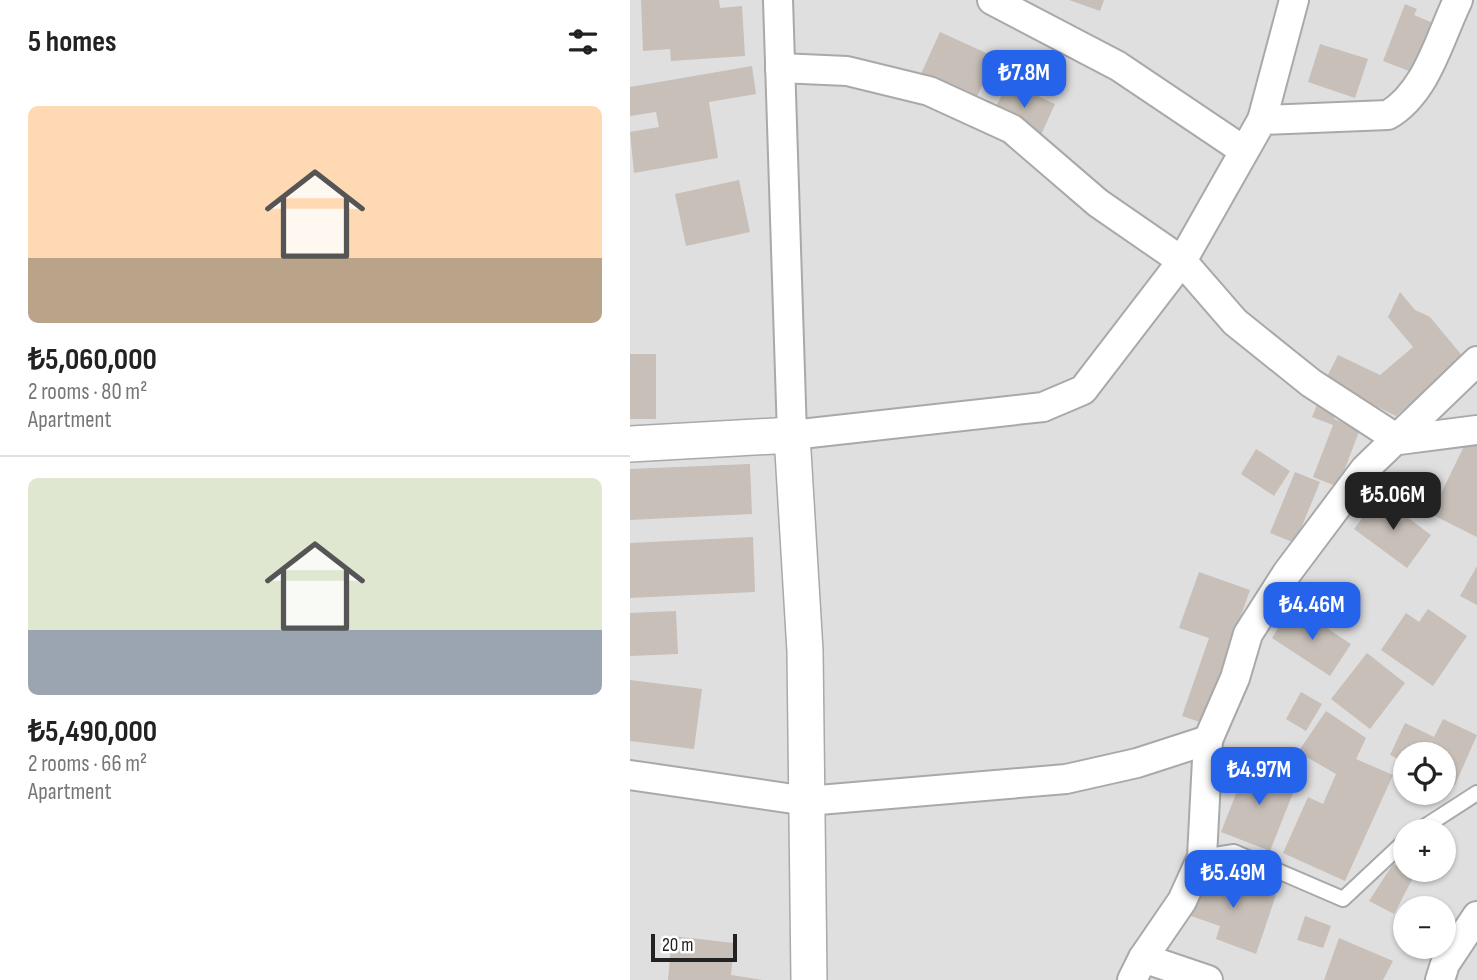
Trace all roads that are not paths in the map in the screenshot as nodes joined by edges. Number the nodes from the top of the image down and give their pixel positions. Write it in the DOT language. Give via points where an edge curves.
graph roads {
  1 [pos="778,0"];
  2 [pos="992,0"];
  3 [pos="1294,0"];
  4 [pos="1458,0"];
  5 [pos="780,68"];
  6 [pos="1262,120"];
  7 [pos="1243,150"];
  8 [pos="1182,261"];
  9 [pos="1477,361"];
  10 [pos="1477,430"];
  11 [pos="792,435"];
  12 [pos="1399,440"];
  13 [pos="630,443"];
  14 [pos="1208,740"];
  15 [pos="630,775"];
  16 [pos="1477,793"];
  17 [pos="807,801"];
  18 [pos="1437,819"];
  19 [pos="1393,852"];
  20 [pos="1202,857"];
  21 [pos="1477,916"];
  22 [pos="1137,969"];
  23 [pos="809,980"];
  24 [pos="1208,980"];
  25 [pos="1440,980"];
  1 -- 5 [label="street"];
  2 -- 7 [label="street" via="1118,66"];
  3 -- 6 [label="street"];
  4 -- 6 [label="street" via="1416,93 1403,106 1388,115"];
  5 -- 8 [label="street" via="847,71 929,91 1012,130 1098,203"];
  5 -- 11 [label="street"];
  6 -- 7 [label="street"];
  7 -- 8 [label="street"];
  8 -- 11 [label="street" via="1083,390 1043,407"];
  8 -- 12 [label="street" via="1234,322 1311,383"];
  9 -- 12 [label="street"];
  10 -- 12 [label="street"];
  11 -- 13 [label="street"];
  11 -- 17 [label="street" via="805,651"];
  12 -- 14 [label="street" via="1365,469 1248,634"];
  14 -- 17 [label="street" via="1066,779"];
  14 -- 20 [label="street"];
  15 -- 17 [label="street"];
  16 -- 18 [label="lane"];
  17 -- 23 [label="street"];
  19 -- 20 [label="lane" via="1343,900 1234,852"];
  20 -- 22 [label="street" via="1182,901"];
  21 -- 25 [label="street" via="1445,964"];
  22 -- 24 [label="street"];
}
